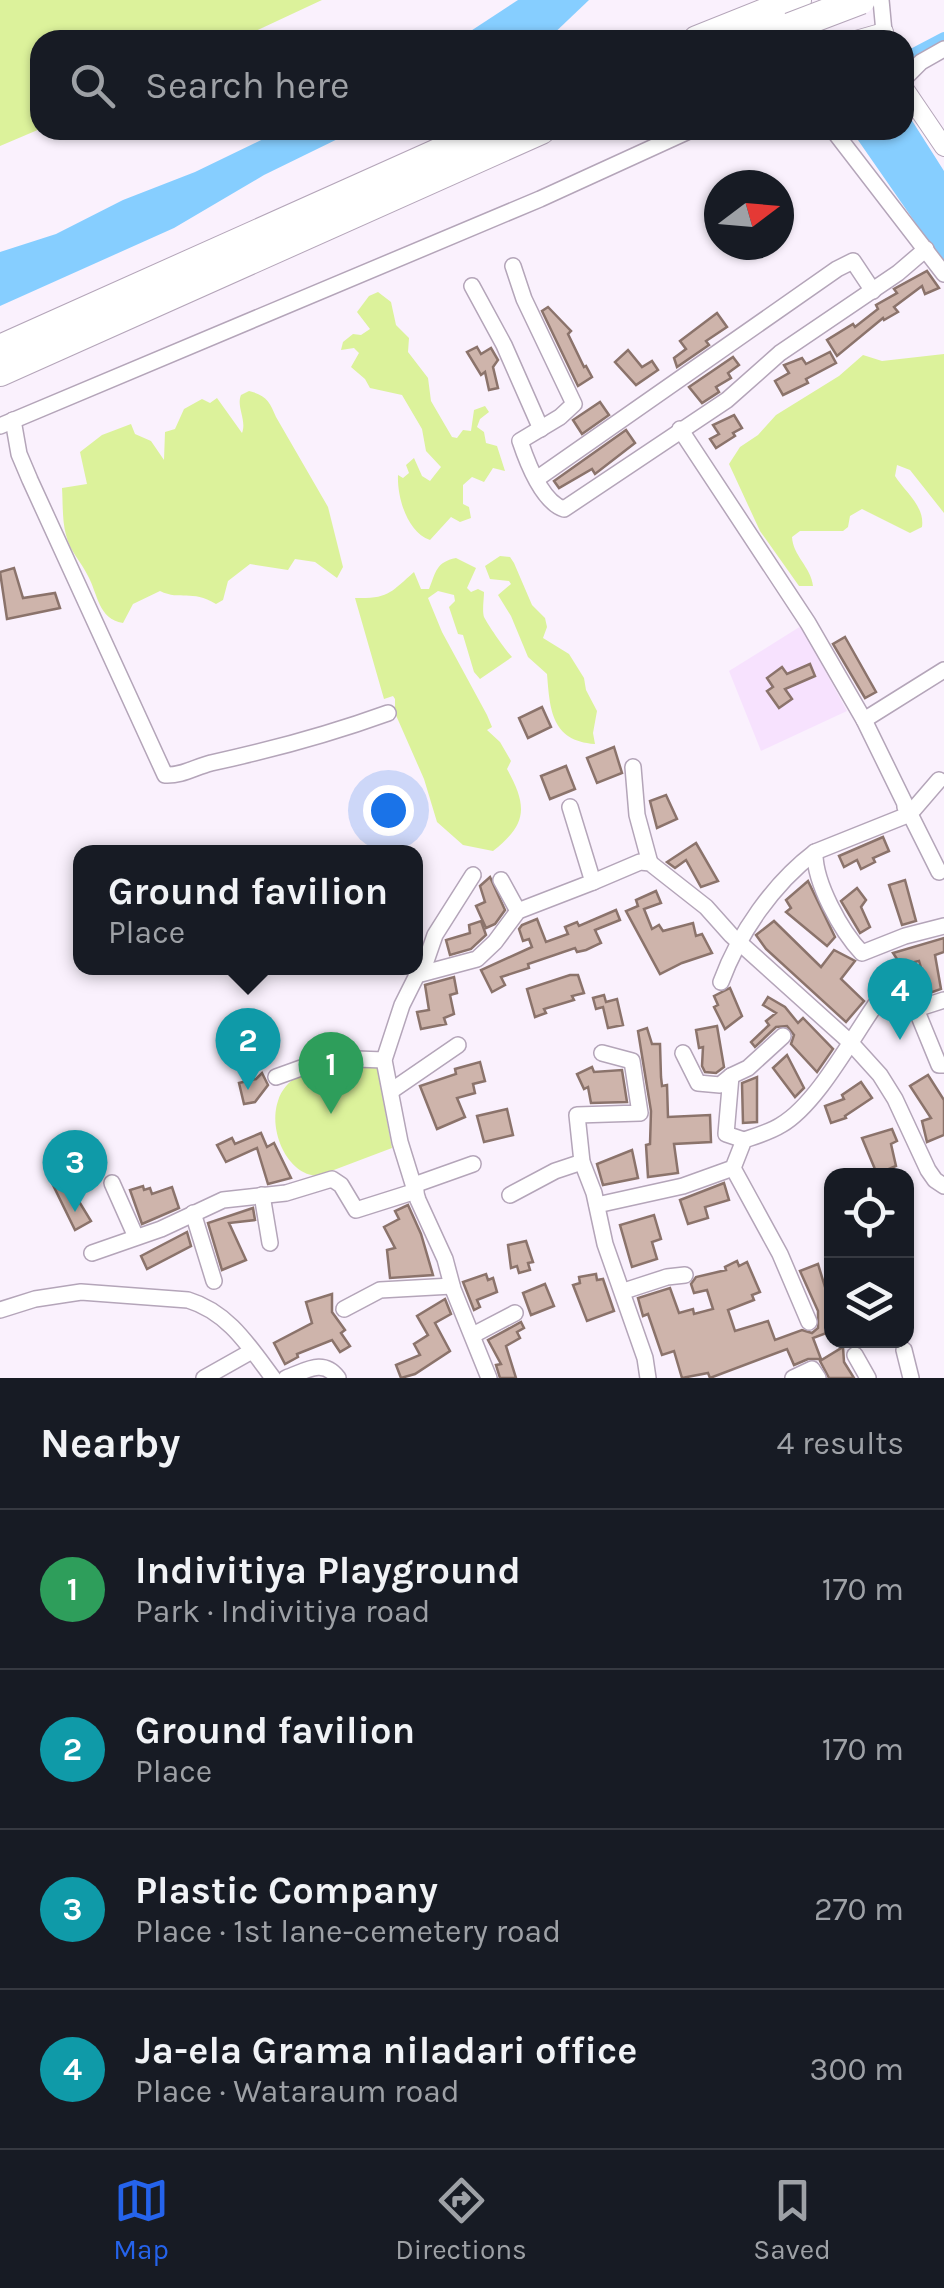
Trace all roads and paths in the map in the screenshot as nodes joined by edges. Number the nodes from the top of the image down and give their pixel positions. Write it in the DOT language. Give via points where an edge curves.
graph roads {
  1 [pos="861,0"];
  2 [pos="881,0"];
  3 [pos="793,14"];
  4 [pos="734,30"];
  5 [pos="771,30"];
  6 [pos="884,30"];
  7 [pos="944,49"];
  8 [pos="914,69"];
  9 [pos="914,103"];
  10 [pos="467,140"];
  11 [pos="520,140"];
  12 [pos="670,140"];
  13 [pos="841,140"];
  14 [pos="944,147"];
  15 [pos="926,249"];
  16 [pos="513,266"];
  17 [pos="944,274"];
  18 [pos="472,286"];
  19 [pos="873,291"];
  20 [pos="0,349"];
  21 [pos="0,372"];
  22 [pos="6,423"];
  23 [pos="541,429"];
  24 [pos="680,430"];
  25 [pos="538,478"];
  26 [pos="944,670"];
  27 [pos="388,713"];
  28 [pos="864,720"];
  29 [pos="634,768"];
  30 [pos="940,780"];
  31 [pos="570,807"];
  32 [pos="907,811"];
  33 [pos="815,852"];
  34 [pos="650,863"];
  35 [pos="939,872"];
  36 [pos="473,876"];
  37 [pos="501,880"];
  38 [pos="594,882"];
  39 [pos="518,911"];
  40 [pos="944,926"];
  41 [pos="740,943"];
  42 [pos="423,966"];
  43 [pos="423,972"];
  44 [pos="417,975"];
  45 [pos="720,982"];
  46 [pos="944,1000"];
  47 [pos="916,1009"];
  48 [pos="782,1036"];
  49 [pos="851,1043"];
  50 [pos="458,1044"];
  51 [pos="602,1053"];
  52 [pos="683,1053"];
  53 [pos="384,1060"];
  54 [pos="944,1065"];
  55 [pos="731,1076"];
  56 [pos="276,1077"];
  57 [pos="391,1091"];
  58 [pos="744,1140"];
  59 [pos="582,1162"];
  60 [pos="473,1164"];
  61 [pos="733,1168"];
  62 [pos="112,1183"];
  63 [pos="944,1186"];
  64 [pos="415,1188"];
  65 [pos="262,1194"];
  66 [pos="510,1196"];
  67 [pos="597,1205"];
  68 [pos="193,1213"];
  69 [pos="136,1237"];
  70 [pos="270,1243"];
  71 [pos="92,1252"];
  72 [pos="685,1275"];
  73 [pos="214,1281"];
  74 [pos="452,1286"];
  75 [pos="624,1291"];
  76 [pos="344,1309"];
  77 [pos="0,1310"];
  78 [pos="515,1313"];
  79 [pos="809,1322"];
  80 [pos="473,1335"];
  81 [pos="904,1350"];
  82 [pos="252,1351"];
  83 [pos="855,1354"];
  84 [pos="815,1373"];
  85 [pos="204,1378"];
  86 [pos="273,1378"];
  87 [pos="286,1378"];
  88 [pos="338,1378"];
  89 [pos="490,1378"];
  90 [pos="648,1378"];
  91 [pos="793,1378"];
  92 [pos="868,1378"];
  93 [pos="912,1378"];
  1 -- 3 [label="highway, bridge"];
  2 -- 6 [label="street"];
  3 -- 4 [label="highway"];
  3 -- 5 [label="highway"];
  7 -- 8 [label="street"];
  9 -- 14 [label="street"];
  10 -- 20 [label="highway"];
  11 -- 21 [label="highway"];
  12 -- 22 [label="street"];
  13 -- 15 [label="street"];
  15 -- 17 [label="street"];
  15 -- 19 [label="street"];
  16 -- 23 [label="street" via="574,404"];
  18 -- 23 [label="street"];
  19 -- 24 [label="street"];
  19 -- 25 [label="street" via="853,261 836,269"];
  22 -- 27 [label="street" via="166,775"];
  23 -- 25 [label="street" via="520,441"];
  24 -- 25 [label="street" via="564,509"];
  24 -- 28 [label="street"];
  26 -- 28 [label="street"];
  28 -- 32 [label="street"];
  29 -- 34 [label="street"];
  30 -- 32 [label="street"];
  31 -- 38 [label="street"];
  32 -- 33 [label="street"];
  32 -- 35 [label="street"];
  33 -- 40 [label="street" via="814,871 862,954"];
  33 -- 41 [label="street" via="793,869"];
  34 -- 38 [label="street"];
  34 -- 41 [label="street"];
  36 -- 42 [label="street"];
  37 -- 39 [label="street"];
  38 -- 39 [label="street"];
  39 -- 43 [label="street" via="476,959"];
  41 -- 45 [label="street"];
  41 -- 49 [label="street"];
  44 -- 53 [label="street"];
  46 -- 47 [label="street"];
  47 -- 49 [label="street" via="883,994"];
  47 -- 54 [label="street"];
  48 -- 55 [label="street"];
  49 -- 58 [label="street" via="793,1116"];
  49 -- 63 [label="street" via="880,1075 928,1170"];
  50 -- 57 [label="street"];
  51 -- 59 [label="street" via="632,1060 640,1113 577,1115"];
  52 -- 55 [label="street" via="698,1083 720,1085"];
  53 -- 56 [label="street" via="328,1058"];
  53 -- 57 [label="street"];
  55 -- 58 [label="street" via="726,1134"];
  57 -- 64 [label="street"];
  58 -- 61 [label="street"];
  59 -- 66 [label="street"];
  59 -- 67 [label="street"];
  60 -- 64 [label="street"];
  61 -- 67 [label="street"];
  61 -- 79 [label="street"];
  62 -- 69 [label="street"];
  64 -- 65 [label="street" via="356,1210 332,1179"];
  64 -- 74 [label="street"];
  65 -- 68 [label="street"];
  65 -- 70 [label="street"];
  67 -- 75 [label="street"];
  68 -- 69 [label="street"];
  68 -- 73 [label="street"];
  69 -- 71 [label="street"];
  72 -- 75 [label="street"];
  74 -- 76 [label="street" via="380,1290"];
  74 -- 80 [label="street"];
  75 -- 90 [label="street"];
  77 -- 82 [label="street" via="81,1292 188,1300 223,1317"];
  78 -- 80 [label="street"];
  80 -- 89 [label="street"];
  81 -- 93 [label="street"];
  82 -- 85 [label="street"];
  82 -- 86 [label="street"];
  83 -- 92 [label="street"];
  84 -- 91 [label="street"];
  87 -- 88 [label="street" via="321,1365"];
}
